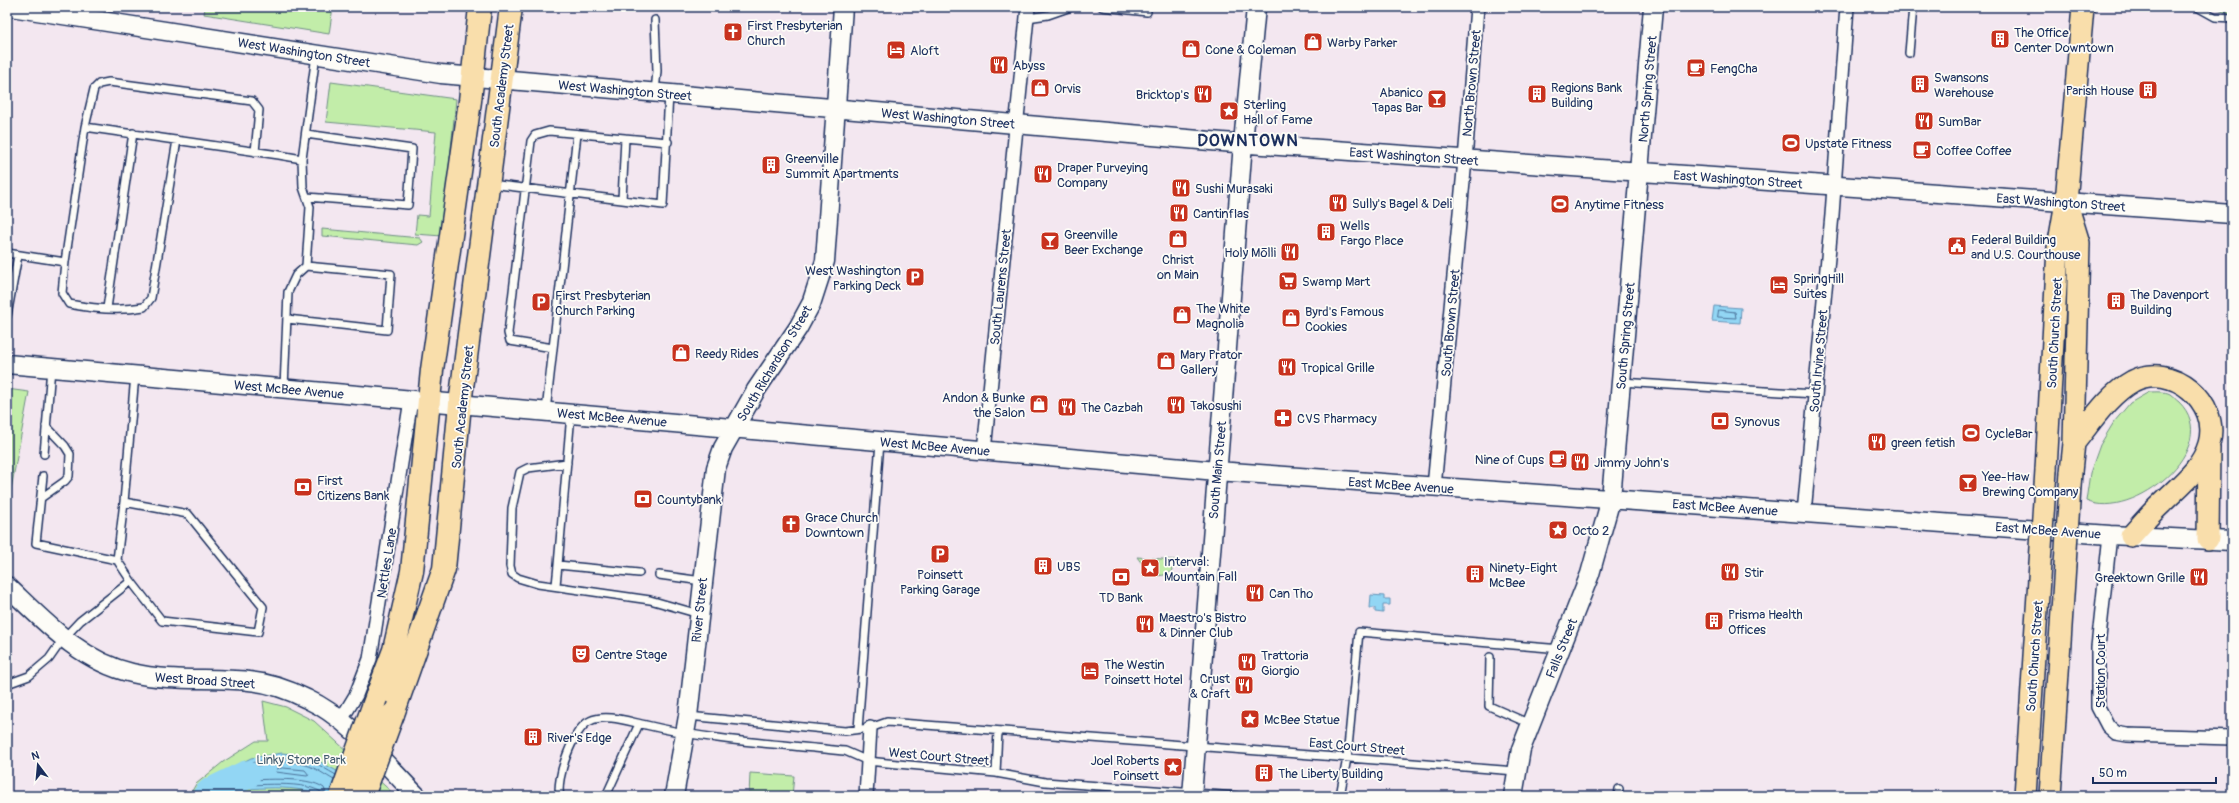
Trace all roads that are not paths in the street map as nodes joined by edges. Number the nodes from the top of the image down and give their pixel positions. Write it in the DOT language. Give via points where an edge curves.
graph roads {
  1 [pos="11,7"];
  2 [pos="480,7"];
  3 [pos="511,7"];
  4 [pos="843,7"];
  5 [pos="1071,7"];
  6 [pos="1102,7"];
  7 [pos="1256,7"];
  8 [pos="1477,7"];
  9 [pos="1653,7"];
  10 [pos="1847,7"];
  11 [pos="1913,7"];
  12 [pos="2083,7"];
  13 [pos="2197,7"];
  14 [pos="1147,12"];
  15 [pos="1027,13"];
  16 [pos="2232,18"];
  17 [pos="656,20"];
  18 [pos="1909,53"];
  19 [pos="316,54"];
  20 [pos="473,77"];
  21 [pos="503,79"];
  22 [pos="662,93"];
  23 [pos="836,108"];
  24 [pos="1015,124"];
  25 [pos="86,127"];
  26 [pos="133,134"];
  27 [pos="306,134"];
  28 [pos="577,134"];
  29 [pos="626,138"];
  30 [pos="177,140"];
  31 [pos="668,142"];
  32 [pos="1243,143"];
  33 [pos="255,152"];
  34 [pos="302,159"];
  35 [pos="1465,160"];
  36 [pos="1640,172"];
  37 [pos="488,184"];
  38 [pos="1834,186"];
  39 [pos="526,188"];
  40 [pos="569,193"];
  41 [pos="307,197"];
  42 [pos="622,200"];
  43 [pos="2066,202"];
  44 [pos="2232,214"];
  45 [pos="7,253"];
  46 [pos="18,255"];
  47 [pos="65,262"];
  48 [pos="306,266"];
  49 [pos="107,308"];
  50 [pos="7,316"];
  51 [pos="287,319"];
  52 [pos="553,348"];
  53 [pos="7,364"];
  54 [pos="51,368"];
  55 [pos="135,374"];
  56 [pos="1621,382"];
  57 [pos="284,388"];
  58 [pos="1815,394"];
  59 [pos="420,401"];
  60 [pos="460,404"];
  61 [pos="546,412"];
  62 [pos="571,414"];
  63 [pos="46,426"];
  64 [pos="735,429"];
  65 [pos="880,442"];
  66 [pos="2074,442"];
  67 [pos="2209,444"];
  68 [pos="984,451"];
  69 [pos="44,454"];
  70 [pos="567,463"];
  71 [pos="1217,471"];
  72 [pos="43,476"];
  73 [pos="1434,487"];
  74 [pos="41,498"];
  75 [pos="1611,499"];
  76 [pos="124,502"];
  77 [pos="1804,513"];
  78 [pos="2110,535"];
  79 [pos="2131,536"];
  80 [pos="2208,540"];
  81 [pos="2232,541"];
  82 [pos="117,560"];
  83 [pos="558,565"];
  84 [pos="639,573"];
  85 [pos="659,575"];
  86 [pos="131,581"];
  87 [pos="702,581"];
  88 [pos="556,585"];
  89 [pos="7,586"];
  90 [pos="699,614"];
  91 [pos="63,639"];
  92 [pos="1561,649"];
  93 [pos="1490,657"];
  94 [pos="7,684"];
  95 [pos="688,716"];
  96 [pos="342,720"];
  97 [pos="639,724"];
  98 [pos="1530,724"];
  99 [pos="864,729"];
  100 [pos="998,730"];
  101 [pos="685,734"];
  102 [pos="2232,738"];
  103 [pos="1196,746"];
  104 [pos="1347,758"];
  105 [pos="868,761"];
  106 [pos="1516,772"];
  107 [pos="996,773"];
  108 [pos="1192,795"];
  109 [pos="341,796"];
  110 [pos="363,796"];
  111 [pos="417,796"];
  112 [pos="560,796"];
  113 [pos="606,796"];
  114 [pos="674,796"];
  115 [pos="866,796"];
  116 [pos="1236,796"];
  117 [pos="1340,796"];
  118 [pos="1513,796"];
  119 [pos="2025,796"];
  120 [pos="2050,796"];
  1 -- 19 [label="street, West Washington Street"];
  2 -- 20 [label="highway"];
  3 -- 21 [label="highway, South Academy Street"];
  4 -- 23 [label="street, South Richardson Street"];
  5 -- 15 [label="lane" via="1048,16"];
  6 -- 14 [label="lane"];
  7 -- 32 [label="street, South Main Street"];
  8 -- 35 [label="street, North Brown Street"];
  9 -- 36 [label="street, North Spring Street"];
  10 -- 38 [label="street, South Irvine Street"];
  11 -- 18 [label="lane"];
  12 -- 43 [label="main road"];
  13 -- 16 [label="lane" via="2215,17"];
  15 -- 24 [label="street, South Laurens Street"];
  17 -- 22 [label="lane" via="657,71"];
  19 -- 20 [label="street, West Washington Street"];
  19 -- 27 [label="lane"];
  20 -- 21 [label="street, West Washington Street"];
  20 -- 59 [label="highway" via="451,228"];
  21 -- 22 [label="street, West Washington Street"];
  21 -- 37 [label="highway, South Academy Street"];
  22 -- 23 [label="street, West Washington Street"];
  22 -- 31 [label="lane"];
  23 -- 24 [label="street, West Washington Street"];
  23 -- 64 [label="street, South Richardson Street" via="825,261 819,283 798,328 756,390"];
  24 -- 32 [label="street, West Washington Street"];
  24 -- 68 [label="street, South Laurens Street"];
  25 -- 26 [label="lane"];
  25 -- 33 [label="lane" via="94,89 99,84 109,82 252,101 259,110"];
  25 -- 47 [label="lane"];
  26 -- 30 [label="lane"];
  26 -- 49 [label="lane"];
  27 -- 34 [label="lane"];
  27 -- 41 [label="lane" via="412,149 408,206"];
  28 -- 29 [label="lane"];
  28 -- 39 [label="lane" via="549,132 535,135 531,141"];
  28 -- 40 [label="lane"];
  29 -- 31 [label="lane"];
  29 -- 42 [label="lane"];
  30 -- 33 [label="lane"];
  30 -- 49 [label="lane" via="151,298 144,307"];
  31 -- 42 [label="lane" via="663,205"];
  32 -- 35 [label="street, East Washington Street"];
  32 -- 71 [label="street, South Main Street"];
  33 -- 34 [label="lane"];
  34 -- 41 [label="lane" via="303,187"];
  35 -- 36 [label="street, East Washington Street"];
  35 -- 73 [label="street, South Brown Street"];
  36 -- 38 [label="street, East Washington Street"];
  36 -- 56 [label="street, South Spring Street"];
  37 -- 39 [label="lane"];
  37 -- 60 [label="highway, South Academy Street"];
  38 -- 43 [label="street, East Washington Street"];
  38 -- 58 [label="street, South Irvine Street"];
  39 -- 40 [label="lane"];
  39 -- 52 [label="lane" via="508,333 510,341"];
  40 -- 42 [label="lane"];
  40 -- 52 [label="lane"];
  41 -- 48 [label="lane" via="310,207"];
  43 -- 44 [label="street, East Washington Street"];
  43 -- 66 [label="main road, South Church Street" via="2079,243"];
  43 -- 119 [label="main road, South Church Street, bridge" via="2058,248"];
  45 -- 46 [label="lane"];
  46 -- 47 [label="lane"];
  46 -- 50 [label="lane"];
  47 -- 49 [label="lane" via="62,293 69,304"];
  48 -- 51 [label="lane" via="296,275 288,292"];
  48 -- 51 [label="lane" via="391,274 387,330"];
  51 -- 57 [label="lane"];
  52 -- 61 [label="lane"];
  53 -- 54 [label="street, West McBee Avenue"];
  54 -- 55 [label="street, West McBee Avenue"];
  54 -- 63 [label="lane"];
  55 -- 57 [label="street, West McBee Avenue"];
  55 -- 76 [label="lane"];
  56 -- 58 [label="lane"];
  56 -- 75 [label="street, South Spring Street"];
  57 -- 59 [label="street, West McBee Avenue"];
  58 -- 77 [label="street, South Irvine Street"];
  59 -- 60 [label="street, West McBee Avenue"];
  59 -- 96 [label="street, Nettles Lane" via="370,659 356,695"];
  59 -- 109 [label="highway, bridge" via="412,571 394,650"];
  60 -- 61 [label="street, West McBee Avenue"];
  60 -- 110 [label="highway, South Academy Street, bridge" via="444,569"];
  61 -- 62 [label="street, West McBee Avenue"];
  62 -- 64 [label="street, West McBee Avenue"];
  62 -- 70 [label="lane"];
  63 -- 69 [label="lane"];
  63 -- 74 [label="lane" via="65,446 70,454 70,462 69,476 65,481"];
  64 -- 65 [label="street, West McBee Avenue"];
  64 -- 87 [label="street, River Street" via="723,448 716,468"];
  65 -- 68 [label="street, West McBee Avenue"];
  65 -- 99 [label="lane"];
  66 -- 67 [label="main road" via="2118,392 2134,381 2164,376 2186,386 2204,406 2209,419"];
  66 -- 120 [label="main road, South Church Street, bridge"];
  67 -- 79 [label="main road" via="2203,459 2182,486"];
  67 -- 80 [label="main road"];
  68 -- 71 [label="street, West McBee Avenue"];
  70 -- 83 [label="lane"];
  70 -- 88 [label="lane" via="528,468 520,472 512,508 512,574 538,584"];
  71 -- 73 [label="street, East McBee Avenue"];
  71 -- 103 [label="street, South Main Street"];
  72 -- 74 [label="lane"];
  73 -- 75 [label="street, East McBee Avenue"];
  74 -- 82 [label="lane" via="36,543"];
  75 -- 77 [label="street, East McBee Avenue"];
  75 -- 92 [label="street, Falls Street" via="1590,574"];
  76 -- 82 [label="lane"];
  76 -- 86 [label="lane" via="188,514 263,607 258,632 162,621"];
  77 -- 78 [label="street, East McBee Avenue"];
  78 -- 79 [label="street, East McBee Avenue"];
  78 -- 102 [label="street, Station Court" via="2098,647 2098,707 2102,717 2116,733 2127,735"];
  79 -- 80 [label="street, East McBee Avenue"];
  80 -- 81 [label="street, East McBee Avenue"];
  82 -- 86 [label="lane"];
  83 -- 84 [label="lane"];
  83 -- 88 [label="lane"];
  85 -- 87 [label="lane"];
  86 -- 91 [label="lane" via="80,621"];
  87 -- 90 [label="street, River Street"];
  88 -- 90 [label="lane" via="650,600"];
  89 -- 91 [label="street, West Broad Street"];
  90 -- 95 [label="street, River Street"];
  91 -- 94 [label="lane" via="49,659 29,676"];
  91 -- 96 [label="street, West Broad Street" via="97,660 131,673 173,679 250,681 277,687 308,699"];
  92 -- 98 [label="street, Falls Street"];
  92 -- 104 [label="lane" via="1359,632"];
  93 -- 98 [label="lane" via="1489,706"];
  95 -- 99 [label="lane" via="845,731"];
  95 -- 101 [label="street, River Street"];
  96 -- 111 [label="street, West Broad Street"];
  97 -- 101 [label="lane, West Court Street"];
  97 -- 112 [label="lane, West Court Street" via="606,718 590,721 579,730 571,745 558,787"];
  97 -- 113 [label="lane"];
  98 -- 106 [label="street, Falls Street"];
  99 -- 100 [label="lane" via="888,722"];
  99 -- 105 [label="street"];
  100 -- 103 [label="lane"];
  100 -- 107 [label="lane"];
  101 -- 105 [label="lane, West Court Street" via="845,752"];
  101 -- 114 [label="street, River Street"];
  103 -- 104 [label="lane, East Court Street"];
  103 -- 108 [label="street, South Main Street"];
  104 -- 106 [label="lane, East Court Street"];
  104 -- 117 [label="lane"];
  105 -- 107 [label="lane, West Court Street"];
  105 -- 115 [label="street"];
  106 -- 118 [label="street, Falls Street"];
  107 -- 108 [label="lane, West Court Street" via="1045,782"];
  108 -- 116 [label="lane"];
}
